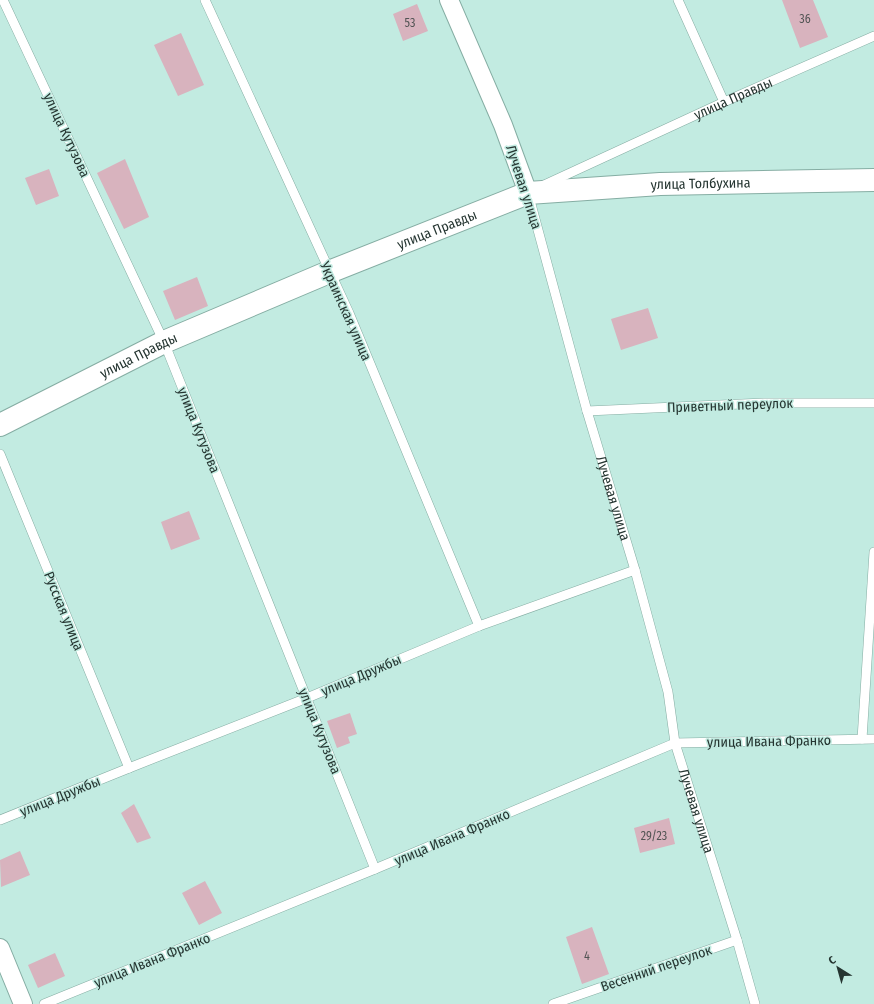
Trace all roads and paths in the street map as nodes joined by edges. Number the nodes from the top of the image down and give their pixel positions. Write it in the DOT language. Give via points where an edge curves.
graph roads {
  1 [pos="3,0"];
  2 [pos="205,0"];
  3 [pos="449,0"];
  4 [pos="678,0"];
  5 [pos="874,36"];
  6 [pos="724,102"];
  7 [pos="874,180"];
  8 [pos="528,193"];
  9 [pos="329,272"];
  10 [pos="164,342"];
  11 [pos="874,403"];
  12 [pos="587,411"];
  13 [pos="0,425"];
  14 [pos="0,454"];
  15 [pos="874,552"];
  16 [pos="635,570"];
  17 [pos="479,626"];
  18 [pos="307,698"];
  19 [pos="862,739"];
  20 [pos="874,739"];
  21 [pos="675,744"];
  22 [pos="129,768"];
  23 [pos="0,820"];
  24 [pos="375,869"];
  25 [pos="737,940"];
  26 [pos="0,948"];
  27 [pos="23,1004"];
  28 [pos="44,1004"];
  29 [pos="553,1004"];
  30 [pos="755,1004"];
  1 -- 10 [label="lane, улица Кутузова"];
  2 -- 9 [label="lane, Украинская улица"];
  3 -- 8 [label="street, Лучевая улица" via="503,125"];
  4 -- 6 [label="lane"];
  5 -- 6 [label="lane, улица Правды"];
  6 -- 8 [label="lane, улица Правды"];
  7 -- 8 [label="main road, улица Толбухина" via="660,184"];
  8 -- 9 [label="main road, улица Правды"];
  8 -- 12 [label="lane, Лучевая улица"];
  9 -- 10 [label="main road, улица Правды"];
  9 -- 17 [label="lane, Украинская улица" via="349,313"];
  10 -- 13 [label="main road, улица Правды"];
  10 -- 18 [label="lane, улица Кутузова"];
  11 -- 12 [label="lane, Приветный переулок" via="764,403"];
  12 -- 16 [label="lane, Лучевая улица"];
  14 -- 22 [label="lane, Русская улица"];
  15 -- 19 [label="lane"];
  16 -- 17 [label="lane, улица Дружбы"];
  16 -- 21 [label="lane, Лучевая улица" via="668,692"];
  17 -- 18 [label="lane, улица Дружбы"];
  18 -- 22 [label="lane, улица Дружбы"];
  18 -- 24 [label="lane, улица Кутузова"];
  19 -- 20 [label="lane, улица Ивана Франко"];
  19 -- 21 [label="lane, улица Ивана Франко"];
  21 -- 24 [label="lane, улица Ивана Франко"];
  21 -- 25 [label="lane, Лучевая улица"];
  22 -- 23 [label="lane, улица Дружбы"];
  24 -- 28 [label="lane, улица Ивана Франко"];
  25 -- 29 [label="lane, Весенний переулок"];
  25 -- 30 [label="lane, Лучевая улица"];
  26 -- 27 [label="street"];
}
